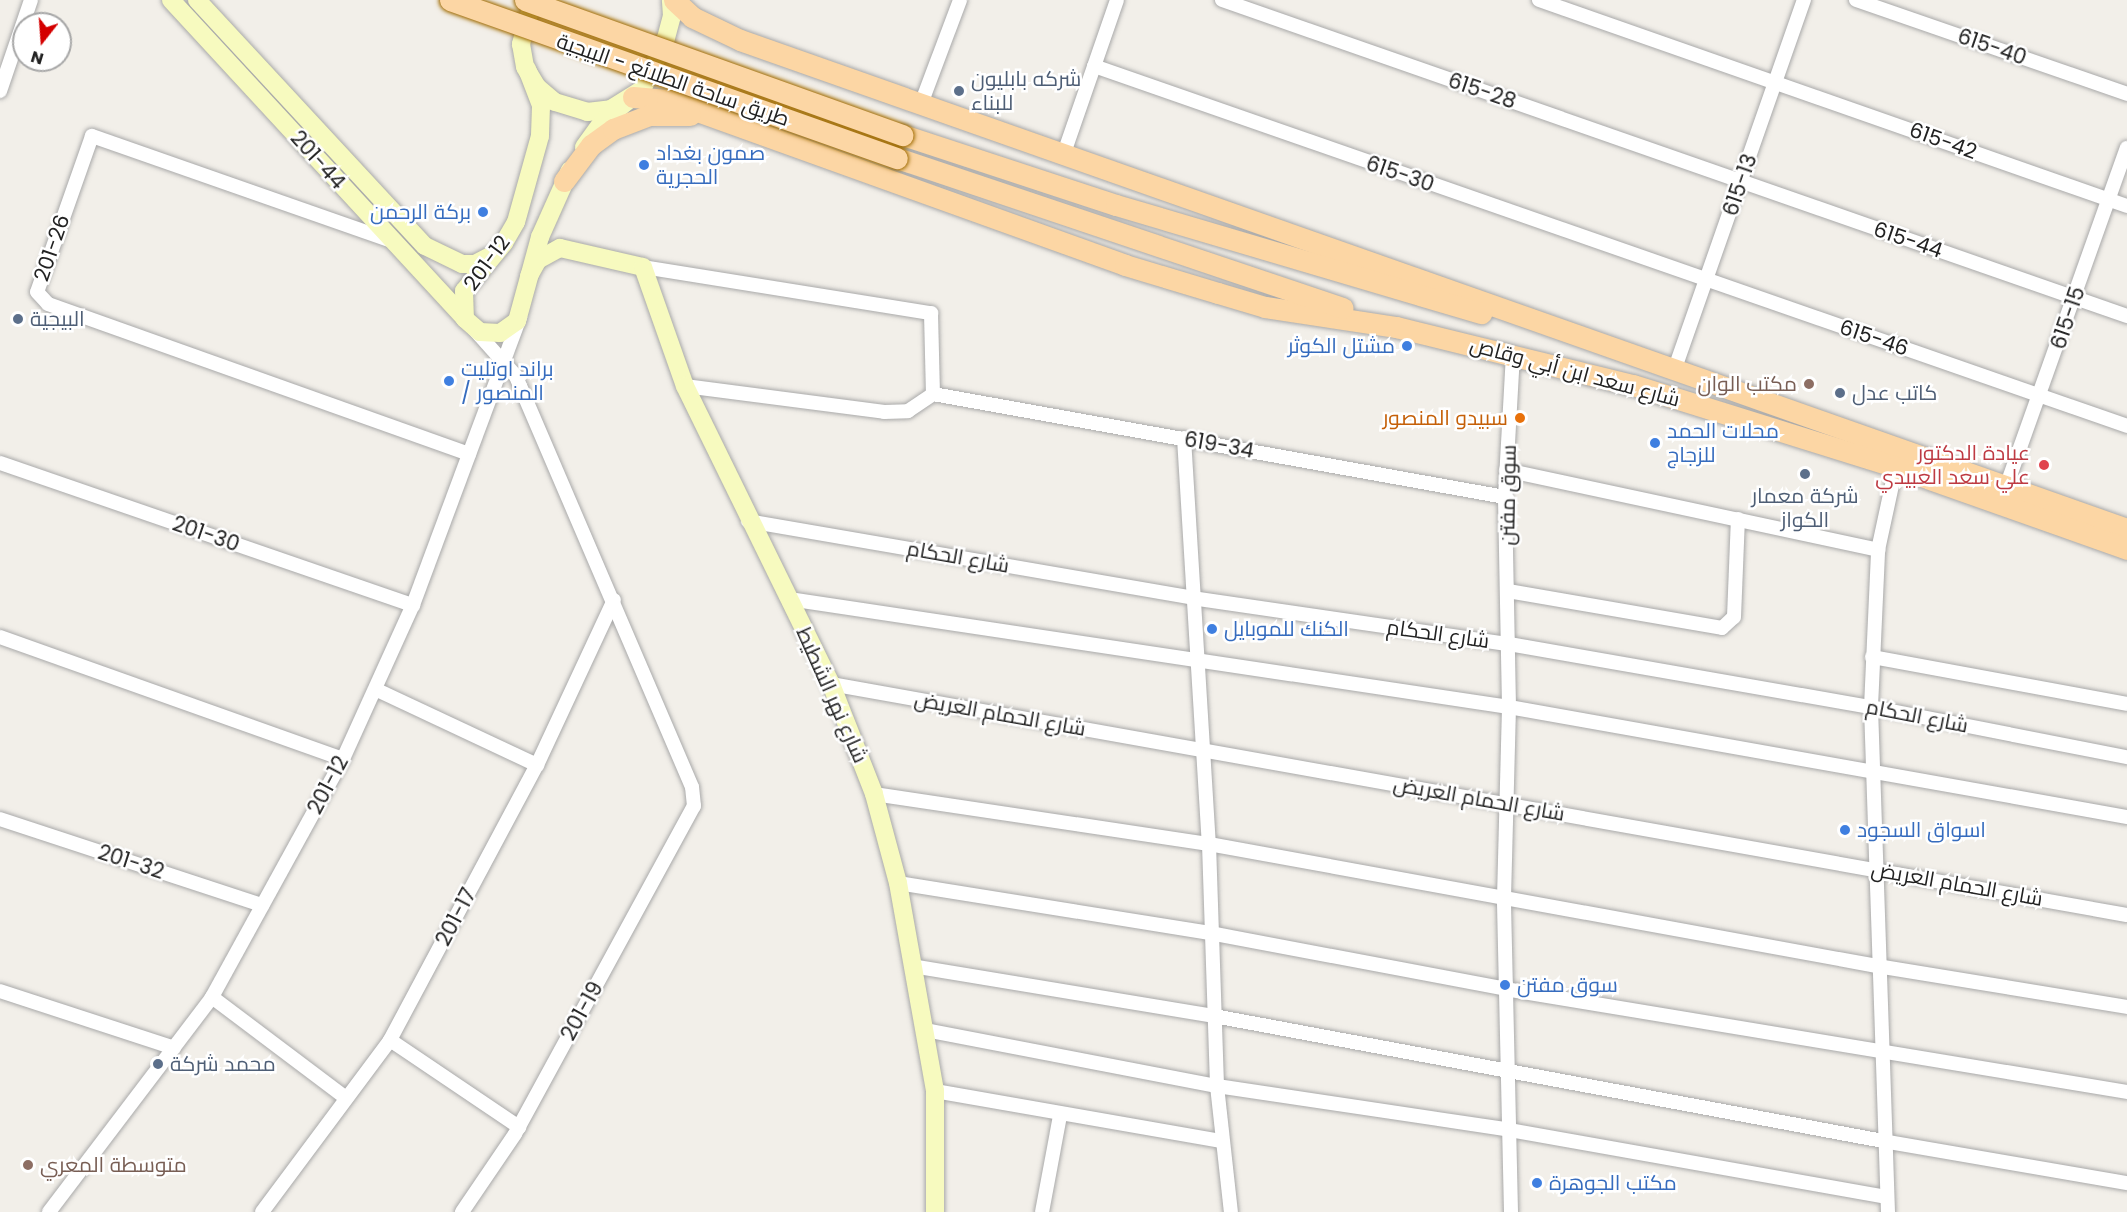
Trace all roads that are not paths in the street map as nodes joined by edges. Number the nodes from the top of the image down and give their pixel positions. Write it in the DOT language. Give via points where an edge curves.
graph roads {
  1 [pos="31,0"];
  2 [pos="171,0"];
  3 [pos="197,0"];
  4 [pos="450,0"];
  5 [pos="525,0"];
  6 [pos="533,0"];
  7 [pos="673,0"];
  8 [pos="688,0"];
  9 [pos="960,0"];
  10 [pos="1117,0"];
  11 [pos="1222,0"];
  12 [pos="1539,0"];
  13 [pos="1804,0"];
  14 [pos="1856,0"];
  15 [pos="740,40"];
  16 [pos="1094,66"];
  17 [pos="527,69"];
  18 [pos="1776,82"];
  19 [pos="0,91"];
  20 [pos="2127,94"];
  21 [pos="633,98"];
  22 [pos="921,104"];
  23 [pos="734,125"];
  24 [pos="2127,148"];
  25 [pos="1064,153"];
  26 [pos="1742,182"];
  27 [pos="559,191"];
  28 [pos="2109,200"];
  29 [pos="2127,206"];
  30 [pos="392,241"];
  31 [pos="504,243"];
  32 [pos="582,250"];
  33 [pos="643,267"];
  34 [pos="530,276"];
  35 [pos="1707,281"];
  36 [pos="2075,298"];
  37 [pos="522,312"];
  38 [pos="2127,316"];
  39 [pos="468,322"];
  40 [pos="1396,327"];
  41 [pos="1618,348"];
  42 [pos="1513,354"];
  43 [pos="505,362"];
  44 [pos="1674,368"];
  45 [pos="685,386"];
  46 [pos="933,394"];
  47 [pos="2042,395"];
  48 [pos="2127,426"];
  49 [pos="1184,438"];
  50 [pos="469,454"];
  51 [pos="0,463"];
  52 [pos="1896,468"];
  53 [pos="1506,470"];
  54 [pos="2006,487"];
  55 [pos="1505,497"];
  56 [pos="1738,519"];
  57 [pos="748,520"];
  58 [pos="2127,529"];
  59 [pos="2127,549"];
  60 [pos="1878,550"];
  61 [pos="1508,591"];
  62 [pos="1192,598"];
  63 [pos="789,599"];
  64 [pos="614,600"];
  65 [pos="413,604"];
  66 [pos="0,637"];
  67 [pos="1509,644"];
  68 [pos="1872,657"];
  69 [pos="1197,660"];
  70 [pos="831,684"];
  71 [pos="377,690"];
  72 [pos="2127,704"];
  73 [pos="1509,707"];
  74 [pos="1871,707"];
  75 [pos="1203,750"];
  76 [pos="2127,757"];
  77 [pos="342,759"];
  78 [pos="537,765"];
  79 [pos="1871,772"];
  80 [pos="874,794"];
  81 [pos="1505,804"];
  82 [pos="2127,817"];
  83 [pos="0,819"];
  84 [pos="1209,844"];
  85 [pos="1879,870"];
  86 [pos="898,883"];
  87 [pos="1504,898"];
  88 [pos="262,905"];
  89 [pos="2127,915"];
  90 [pos="1210,933"];
  91 [pos="912,966"];
  92 [pos="1877,966"];
  93 [pos="1505,989"];
  94 [pos="0,992"];
  95 [pos="212,997"];
  96 [pos="2127,1007"];
  97 [pos="1214,1016"];
  98 [pos="925,1030"];
  99 [pos="390,1040"];
  100 [pos="174,1048"];
  101 [pos="1880,1051"];
  102 [pos="1507,1069"];
  103 [pos="1216,1086"];
  104 [pos="934,1091"];
  105 [pos="2127,1092"];
  106 [pos="346,1098"];
  107 [pos="1060,1116"];
  108 [pos="519,1127"];
  109 [pos="1510,1130"];
  110 [pos="1222,1141"];
  111 [pos="1883,1141"];
  112 [pos="2127,1183"];
  113 [pos="1886,1197"];
  114 [pos="49,1212"];
  115 [pos="262,1212"];
  116 [pos="462,1212"];
  117 [pos="935,1212"];
  118 [pos="1042,1212"];
  119 [pos="1231,1212"];
  120 [pos="1510,1212"];
  121 [pos="1888,1212"];
  1 -- 19 [label="street"];
  2 -- 30 [label="main road, 201-44"];
  3 -- 31 [label="main road" via="435,254 474,264 492,256"];
  4 -- 40 [label="main road, طريق ساحة الطلائع - البيجية, bridge" via="897,158"];
  5 -- 41 [label="main road, طريق ساحة الطلائع - البيجية, bridge" via="903,135 1394,290"];
  6 -- 17 [label="main road, 201-12" via="521,44"];
  7 -- 15 [label="main road" via="692,17"];
  7 -- 21 [label="main road, 201-12" via="661,52 649,79"];
  8 -- 15 [label="main road" via="706,20"];
  9 -- 22 [label="street"];
  10 -- 16 [label="street"];
  11 -- 26 [label="street, 615-28"];
  12 -- 18 [label="street, 615-42"];
  13 -- 18 [label="street, 615-13"];
  14 -- 20 [label="street, 615-40"];
  15 -- 22 [label="main road"];
  16 -- 25 [label="street"];
  16 -- 35 [label="street, 615-30"];
  17 -- 21 [label="main road" via="545,95 576,111 599,112"];
  17 -- 31 [label="main road, 201-12" via="540,106 540,136 525,200"];
  18 -- 26 [label="street, 615-13"];
  18 -- 28 [label="street, 615-42"];
  21 -- 23 [label="main road" via="667,100"];
  21 -- 27 [label="main road, 201-12" via="591,135"];
  22 -- 25 [label="main road"];
  23 -- 27 [label="main road" via="684,114 639,117 596,141"];
  23 -- 40 [label="main road" via="1125,265 1265,307"];
  24 -- 28 [label="street, 615-15"];
  25 -- 41 [label="main road"];
  26 -- 35 [label="street, 615-13"];
  26 -- 36 [label="street, 615-44"];
  27 -- 32 [label="main road" via="556,233"];
  27 -- 34 [label="main road, 201-12"];
  28 -- 29 [label="street, 615-42"];
  28 -- 36 [label="street, 615-15"];
  30 -- 39 [label="main road, 201-44"];
  30 -- 50 [label="street, 201-26" via="92,136 37,291 48,304"];
  31 -- 39 [label="main road, 201-12" via="464,291"];
  32 -- 33 [label="main road"];
  32 -- 34 [label="main road" via="560,248 546,253"];
  33 -- 45 [label="main road, شارع نهر الشطيط"];
  33 -- 46 [label="street" via="931,313"];
  34 -- 37 [label="main road, 201-12"];
  35 -- 44 [label="street, 615-13"];
  35 -- 47 [label="street, 615-46"];
  36 -- 38 [label="street, 615-44"];
  36 -- 47 [label="street, 615-15"];
  37 -- 39 [label="main road" via="510,329 500,333 490,334"];
  37 -- 43 [label="street, 201-12"];
  39 -- 43 [label="street"];
  40 -- 42 [label="main road, شارع سعد ابن أبي وقاص"];
  41 -- 44 [label="main road, شارع سعد ابن أبي وقاص"];
  42 -- 52 [label="main road, شارع سعد ابن أبي وقاص" via="1634,385"];
  42 -- 53 [label="street, سوق مفتن"];
  43 -- 50 [label="street, 201-12"];
  43 -- 64 [label="street" via="516,376"];
  44 -- 54 [label="main road, شارع سعد ابن أبي وقاص"];
  45 -- 46 [label="street" via="884,412 908,411"];
  45 -- 57 [label="main road, شارع نهر الشطيط"];
  46 -- 49 [label="street, 619-34"];
  47 -- 48 [label="street, 615-46"];
  47 -- 54 [label="street, 615-15"];
  49 -- 55 [label="street, 619-34"];
  49 -- 62 [label="street"];
  50 -- 65 [label="street, 201-12"];
  51 -- 65 [label="street, 201-30"];
  52 -- 59 [label="main road, شارع سعد ابن أبي وقاص"];
  52 -- 60 [label="street"];
  53 -- 55 [label="street, سوق مفتن"];
  53 -- 56 [label="street"];
  54 -- 58 [label="main road, شارع سعد ابن أبي وقاص"];
  55 -- 61 [label="street, سوق مفتن"];
  56 -- 60 [label="street"];
  56 -- 61 [label="street" via="1734,617 1722,628"];
  57 -- 62 [label="street, شارع الحكام"];
  57 -- 63 [label="main road, شارع نهر الشطيط"];
  60 -- 68 [label="street"];
  61 -- 67 [label="street, سوق مفتن"];
  62 -- 67 [label="street, شارع الحكام"];
  62 -- 69 [label="street"];
  63 -- 69 [label="street"];
  63 -- 70 [label="main road, شارع نهر الشطيط"];
  64 -- 78 [label="street, 201-17"];
  64 -- 108 [label="street, 201-19" via="692,787 694,806"];
  65 -- 71 [label="street, 201-12"];
  66 -- 77 [label="street"];
  67 -- 73 [label="street, سوق مفتن"];
  67 -- 74 [label="street, شارع الحكام"];
  68 -- 72 [label="street"];
  68 -- 74 [label="street"];
  69 -- 73 [label="street"];
  69 -- 75 [label="street"];
  70 -- 75 [label="street, شارع الحمام العريض"];
  70 -- 80 [label="main road, شارع نهر الشطيط"];
  71 -- 77 [label="street, 201-12"];
  71 -- 78 [label="street"];
  73 -- 79 [label="street"];
  73 -- 81 [label="street, سوق مفتن"];
  74 -- 76 [label="street, شارع الحكام"];
  74 -- 79 [label="street"];
  75 -- 81 [label="street, شارع الحمام العريض"];
  75 -- 84 [label="street"];
  77 -- 88 [label="street, 201-12"];
  78 -- 99 [label="street, 201-17"];
  79 -- 82 [label="street"];
  79 -- 85 [label="street"];
  80 -- 84 [label="street"];
  80 -- 86 [label="main road, شارع نهر الشطيط"];
  81 -- 85 [label="street, شارع الحمام العريض"];
  81 -- 87 [label="street, سوق مفتن"];
  83 -- 88 [label="street, 201-32"];
  84 -- 87 [label="street"];
  84 -- 90 [label="street"];
  85 -- 89 [label="street, شارع الحمام العريض"];
  85 -- 92 [label="street"];
  86 -- 90 [label="street"];
  86 -- 91 [label="main road, شارع نهر الشطيط"];
  87 -- 92 [label="street"];
  87 -- 93 [label="street, سوق مفتن"];
  88 -- 95 [label="street, 201-12"];
  90 -- 93 [label="street"];
  90 -- 97 [label="street"];
  91 -- 97 [label="street"];
  91 -- 98 [label="main road, شارع نهر الشطيط"];
  92 -- 96 [label="street"];
  92 -- 101 [label="street"];
  93 -- 101 [label="street"];
  93 -- 102 [label="street, سوق مفتن"];
  94 -- 100 [label="street"];
  95 -- 100 [label="street, 201-12"];
  95 -- 106 [label="street"];
  97 -- 102 [label="street"];
  97 -- 103 [label="street"];
  98 -- 103 [label="street"];
  98 -- 104 [label="main road, شارع نهر الشطيط"];
  99 -- 106 [label="street, 201-17"];
  99 -- 108 [label="street"];
  100 -- 114 [label="street, 201-12"];
  101 -- 105 [label="street"];
  101 -- 111 [label="street"];
  102 -- 109 [label="street, سوق مفتن"];
  102 -- 111 [label="street"];
  103 -- 109 [label="street"];
  103 -- 110 [label="street"];
  104 -- 107 [label="street"];
  104 -- 117 [label="main road, شارع نهر الشطيط"];
  106 -- 115 [label="street, 201-17"];
  107 -- 110 [label="street"];
  107 -- 118 [label="street"];
  108 -- 116 [label="street, 201-19"];
  109 -- 113 [label="street"];
  109 -- 120 [label="street, سوق مفتن"];
  110 -- 119 [label="street"];
  111 -- 112 [label="street"];
  111 -- 113 [label="street"];
  113 -- 121 [label="street"];
}
